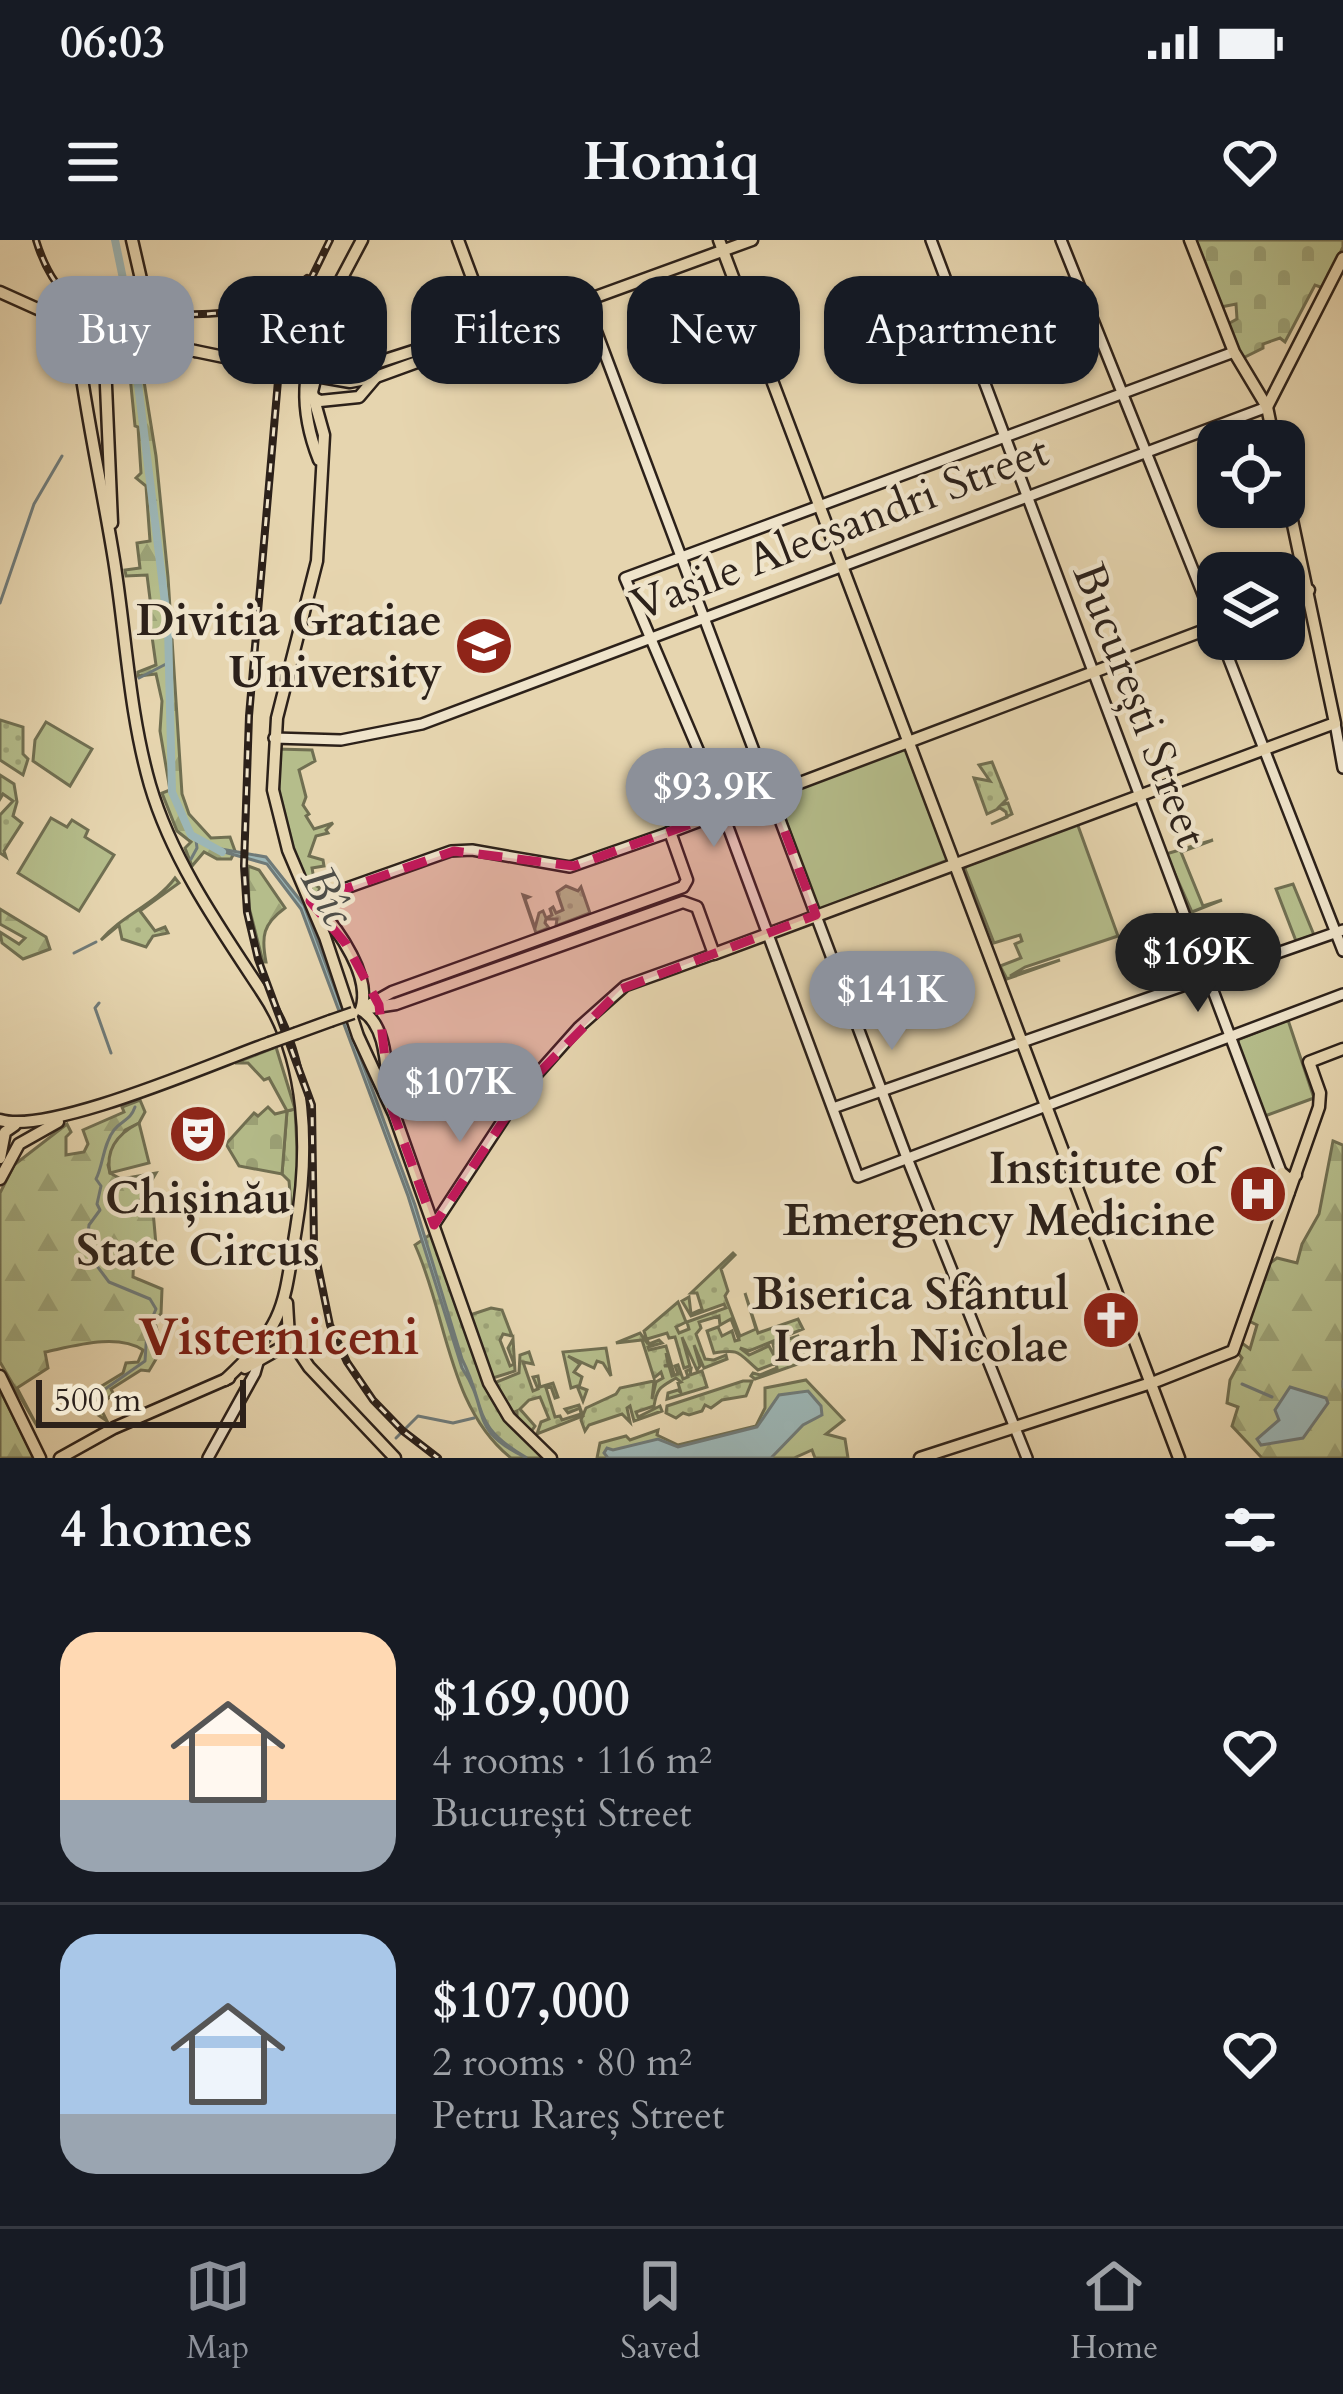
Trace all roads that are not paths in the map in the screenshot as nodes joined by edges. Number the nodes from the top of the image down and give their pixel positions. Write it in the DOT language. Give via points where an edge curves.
graph roads {
  1 [pos="132,240"];
  2 [pos="362,240"];
  3 [pos="458,240"];
  4 [pos="752,240"];
  5 [pos="931,240"];
  6 [pos="1061,240"];
  7 [pos="1190,240"];
  8 [pos="721,245"];
  9 [pos="1343,258"];
  10 [pos="136,266"];
  11 [pos="135,276"];
  12 [pos="139,276"];
  13 [pos="343,276"];
  14 [pos="471,276"];
  15 [pos="0,292"];
  16 [pos="603,294"];
  17 [pos="0,305"];
  18 [pos="33,308"];
  19 [pos="36,309"];
  20 [pos="603,347"];
  21 [pos="411,352"];
  22 [pos="1234,352"];
  23 [pos="398,357"];
  24 [pos="387,362"];
  25 [pos="387,368"];
  26 [pos="83,384"];
  27 [pos="103,384"];
  28 [pos="307,384"];
  29 [pos="315,384"];
  30 [pos="356,384"];
  31 [pos="370,384"];
  32 [pos="1123,393"];
  33 [pos="313,397"];
  34 [pos="355,397"];
  35 [pos="1274,397"];
  36 [pos="329,400"];
  37 [pos="1274,420"];
  38 [pos="322,427"];
  39 [pos="307,430"];
  40 [pos="1005,437"];
  41 [pos="1146,451"];
  42 [pos="102,467"];
  43 [pos="323,469"];
  44 [pos="1027,495"];
  45 [pos="820,506"];
  46 [pos="1295,528"];
  47 [pos="681,558"];
  48 [pos="842,566"];
  49 [pos="1197,578"];
  50 [pos="1309,590"];
  51 [pos="1305,591"];
  52 [pos="702,618"];
  53 [pos="653,637"];
  54 [pos="1197,638"];
  55 [pos="1229,660"];
  56 [pos="1091,674"];
  57 [pos="1335,723"];
  58 [pos="274,738"];
  59 [pos="909,743"];
  60 [pos="1264,749"];
  61 [pos="1343,768"];
  62 [pos="771,795"];
  63 [pos="1138,795"];
  64 [pos="724,812"];
  65 [pos="670,832"];
  66 [pos="954,864"];
  67 [pos="310,902"];
  68 [pos="816,915"];
  69 [pos="1340,931"];
  70 [pos="769,933"];
  71 [pos="347,948"];
  72 [pos="1343,951"];
  73 [pos="331,954"];
  74 [pos="714,954"];
  75 [pos="1208,977"];
  76 [pos="452,978"];
  77 [pos="362,988"];
  78 [pos="1343,994"];
  79 [pos="386,1001"];
  80 [pos="359,1011"];
  81 [pos="376,1026"];
  82 [pos="1230,1037"];
  83 [pos="1021,1042"];
  84 [pos="1343,1049"];
  85 [pos="386,1056"];
  86 [pos="371,1063"];
  87 [pos="882,1090"];
  88 [pos="390,1104"];
  89 [pos="1045,1106"];
  90 [pos="833,1108"];
  91 [pos="71,1115"];
  92 [pos="0,1120"];
  93 [pos="15,1125"];
  94 [pos="2,1138"];
  95 [pos="19,1144"];
  96 [pos="0,1157"];
  97 [pos="907,1158"];
  98 [pos="1282,1173"];
  99 [pos="1296,1174"];
  100 [pos="0,1179"];
  101 [pos="1289,1193"];
  102 [pos="434,1225"];
  103 [pos="286,1294"];
  104 [pos="271,1332"];
  105 [pos="289,1335"];
  106 [pos="268,1354"];
  107 [pos="309,1367"];
  108 [pos="0,1376"];
  109 [pos="225,1380"];
  110 [pos="1149,1383"];
  111 [pos="1016,1429"];
  112 [pos="29,1432"];
  113 [pos="89,1443"];
  114 [pos="40,1458"];
  115 [pos="58,1458"];
  116 [pos="76,1458"];
  117 [pos="208,1458"];
  118 [pos="394,1458"];
  119 [pos="550,1458"];
  120 [pos="920,1458"];
  121 [pos="1027,1458"];
  122 [pos="1179,1458"];
  1 -- 10 [label="main road"];
  2 -- 13 [label="main road"];
  3 -- 14 [label="main road"];
  4 -- 8 [label="main road"];
  5 -- 40 [label="main road, București Street"];
  6 -- 32 [label="main road"];
  7 -- 22 [label="main road"];
  8 -- 16 [label="main road"];
  8 -- 45 [label="main road"];
  9 -- 35 [label="main road"];
  10 -- 11 [label="main road"];
  10 -- 12 [label="main road"];
  15 -- 18 [label="main road"];
  17 -- 18 [label="main road"];
  18 -- 19 [label="main road"];
  20 -- 47 [label="main road"];
  21 -- 23 [label="main road"];
  22 -- 32 [label="main road"];
  22 -- 35 [label="main road" via="1260,395"];
  23 -- 24 [label="main road"];
  23 -- 25 [label="main road"];
  26 -- 42 [label="main road"];
  27 -- 42 [label="main road"];
  28 -- 39 [label="main road"];
  29 -- 33 [label="main road"];
  30 -- 34 [label="main road"];
  31 -- 34 [label="main road"];
  32 -- 40 [label="main road"];
  32 -- 41 [label="main road"];
  33 -- 36 [label="main road"];
  33 -- 38 [label="main road"];
  34 -- 36 [label="main road"];
  35 -- 37 [label="main road"];
  35 -- 41 [label="main road, Vasile Alecsandri Street"];
  36 -- 38 [label="main road"];
  38 -- 39 [label="main road"];
  38 -- 43 [label="main road"];
  39 -- 43 [label="main road"];
  40 -- 44 [label="main road, București Street"];
  40 -- 45 [label="main road"];
  41 -- 44 [label="main road, Vasile Alecsandri Street"];
  41 -- 49 [label="main road"];
  42 -- 103 [label="main road" via="153,793 182,864 259,992 294,1076 304,1168"];
  43 -- 58 [label="main road" via="311,595"];
  44 -- 48 [label="main road, Vasile Alecsandri Street"];
  44 -- 56 [label="main road, București Street"];
  45 -- 47 [label="main road"];
  45 -- 48 [label="main road"];
  46 -- 50 [label="main road"];
  47 -- 52 [label="main road"];
  47 -- 53 [label="main road" via="625,578"];
  48 -- 52 [label="main road, Vasile Alecsandri Street"];
  48 -- 59 [label="main road"];
  50 -- 51 [label="main road"];
  50 -- 57 [label="main road"];
  52 -- 53 [label="main road, Vasile Alecsandri Street"];
  52 -- 62 [label="main road"];
  53 -- 58 [label="main road, Vasile Alecsandri Street" via="404,729 332,741"];
  53 -- 64 [label="main road"];
  54 -- 56 [label="main road"];
  55 -- 60 [label="main road"];
  56 -- 59 [label="main road"];
  56 -- 63 [label="main road, București Street"];
  57 -- 60 [label="main road"];
  57 -- 61 [label="main road"];
  58 -- 67 [label="main road" via="274,804"];
  59 -- 62 [label="main road"];
  59 -- 66 [label="main road"];
  60 -- 63 [label="main road"];
  60 -- 69 [label="main road"];
  62 -- 64 [label="main road"];
  62 -- 68 [label="main road"];
  63 -- 66 [label="main road"];
  63 -- 75 [label="main road, București Street"];
  64 -- 65 [label="main road"];
  64 -- 70 [label="main road"];
  65 -- 67 [label="main road" via="565,867 454,850"];
  65 -- 76 [label="main road" via="683,887"];
  66 -- 68 [label="main road"];
  66 -- 83 [label="main road"];
  67 -- 71 [label="main road"];
  67 -- 73 [label="main road"];
  68 -- 70 [label="main road"];
  68 -- 87 [label="main road"];
  69 -- 72 [label="main road"];
  69 -- 75 [label="main road"];
  70 -- 74 [label="main road"];
  70 -- 90 [label="main road"];
  71 -- 73 [label="main road"];
  71 -- 77 [label="main road"];
  73 -- 86 [label="main road"];
  74 -- 76 [label="main road" via="697,907 683,902"];
  74 -- 102 [label="main road" via="628,985 576,1030 527,1084"];
  75 -- 82 [label="main road, București Street"];
  75 -- 83 [label="main road"];
  76 -- 79 [label="main road"];
  77 -- 79 [label="main road"];
  77 -- 80 [label="main road"];
  78 -- 82 [label="main road"];
  79 -- 80 [label="main road"];
  79 -- 81 [label="main road"];
  80 -- 81 [label="main road"];
  80 -- 91 [label="main road, bridge"];
  81 -- 85 [label="main road"];
  82 -- 89 [label="main road"];
  82 -- 98 [label="main road, București Street"];
  83 -- 87 [label="main road"];
  83 -- 89 [label="main road"];
  84 -- 99 [label="main road" via="1309,1063 1320,1104"];
  85 -- 86 [label="main road" via="381,1065"];
  85 -- 88 [label="main road"];
  86 -- 88 [label="main road"];
  87 -- 90 [label="main road"];
  87 -- 97 [label="main road"];
  88 -- 102 [label="main road"];
  89 -- 97 [label="main road"];
  89 -- 110 [label="main road"];
  90 -- 97 [label="main road" via="858,1177"];
  91 -- 93 [label="main road"];
  91 -- 95 [label="main road"];
  92 -- 93 [label="main road"];
  93 -- 94 [label="main road"];
  93 -- 95 [label="main road"];
  94 -- 95 [label="main road"];
  94 -- 96 [label="main road"];
  95 -- 100 [label="main road"];
  97 -- 111 [label="main road"];
  98 -- 99 [label="main road"];
  98 -- 101 [label="main road, București Street"];
  99 -- 101 [label="main road"];
  101 -- 110 [label="main road" via="1235,1350"];
  102 -- 119 [label="main road" via="497,1399"];
  103 -- 104 [label="main road"];
  103 -- 105 [label="main road"];
  104 -- 105 [label="main road"];
  104 -- 106 [label="main road"];
  104 -- 109 [label="main road"];
  105 -- 106 [label="main road" via="286,1346"];
  105 -- 107 [label="main road"];
  106 -- 107 [label="main road"];
  106 -- 109 [label="main road"];
  106 -- 117 [label="main road"];
  107 -- 118 [label="main road"];
  108 -- 112 [label="main road"];
  109 -- 113 [label="main road"];
  110 -- 111 [label="main road"];
  110 -- 122 [label="main road"];
  111 -- 120 [label="main road"];
  111 -- 121 [label="main road"];
  112 -- 114 [label="main road"];
  112 -- 115 [label="main road"];
  113 -- 115 [label="main road"];
  113 -- 116 [label="main road"];
}
